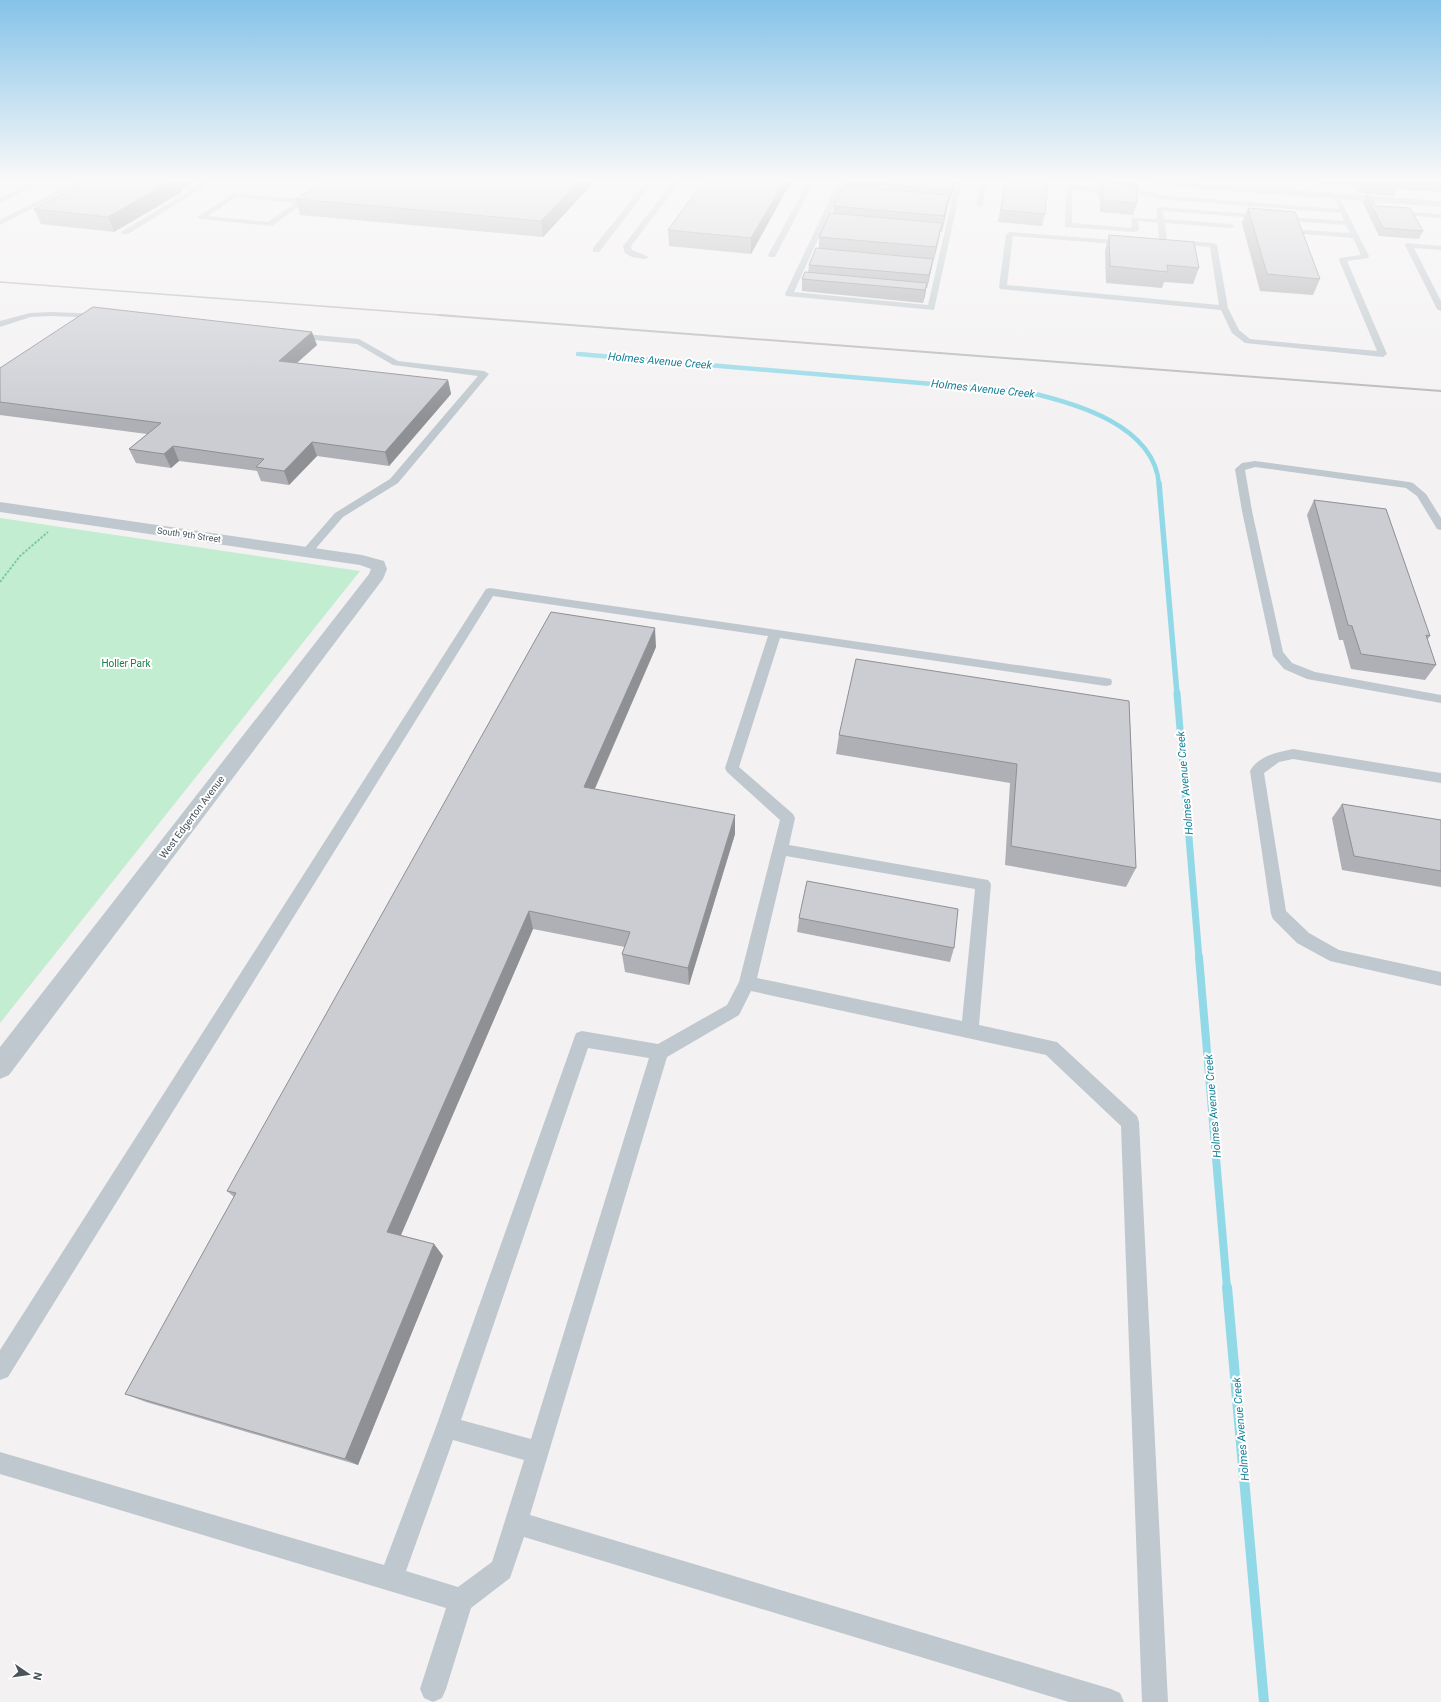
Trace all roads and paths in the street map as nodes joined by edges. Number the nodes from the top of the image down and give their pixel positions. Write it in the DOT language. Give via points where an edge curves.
graph roads {
  1 [pos="809,261"];
  2 [pos="937,261"];
  3 [pos="1006,261"];
  4 [pos="1216,261"];
  5 [pos="1344,261"];
  6 [pos="1417,261"];
  7 [pos="1224,308"];
  8 [pos="1441,309"];
  9 [pos="114,317"];
  10 [pos="0,324"];
  11 [pos="288,335"];
  12 [pos="0,507"];
  13 [pos="66,517"];
  14 [pos="1441,527"];
  15 [pos="307,552"];
  16 [pos="378,565"];
  17 [pos="0,582"];
  18 [pos="775,633"];
  19 [pos="1106,682"];
  20 [pos="1441,699"];
  21 [pos="1441,778"];
  22 [pos="780,849"];
  23 [pos="1441,979"];
  24 [pos="747,983"];
  25 [pos="970,1031"];
  26 [pos="660,1052"];
  27 [pos="0,1066"];
  28 [pos="0,1369"];
  29 [pos="447,1427"];
  30 [pos="538,1452"];
  31 [pos="0,1463"];
  32 [pos="517,1523"];
  33 [pos="391,1579"];
  34 [pos="461,1600"];
  35 [pos="433,1689"];
  36 [pos="1111,1702"];
  37 [pos="1155,1702"];
  1 -- 2 [label="lane" via="800,280 789,294 931,308 931,293"];
  3 -- 7 [label="lane" via="1003,287"];
  4 -- 7 [label="lane"];
  5 -- 7 [label="lane" via="1383,354 1248,341 1235,331"];
  6 -- 8 [label="lane"];
  9 -- 10 [label="lane" via="30,315"];
  11 -- 15 [label="lane" via="359,342 396,363 484,374 394,481 339,515"];
  12 -- 13 [label="street, South 9th Street"];
  13 -- 15 [label="street, South 9th Street"];
  13 -- 17 [label="path" via="20,556"];
  14 -- 20 [label="lane" via="1421,494 1409,485 1254,464 1240,468 1277,653 1288,666 1312,676"];
  15 -- 16 [label="street, South 9th Street" via="362,560"];
  16 -- 27 [label="street, West Edgerton Avenue" via="377,575"];
  18 -- 19 [label="lane"];
  18 -- 22 [label="lane" via="732,768 788,818"];
  18 -- 28 [label="lane" via="490,592"];
  21 -- 23 [label="lane" via="1293,754 1274,758 1257,771 1279,914 1304,938 1336,956"];
  22 -- 24 [label="lane"];
  22 -- 25 [label="lane" via="983,884"];
  24 -- 25 [label="lane"];
  24 -- 26 [label="lane" via="733,1010"];
  25 -- 37 [label="lane" via="1051,1048 1130,1122"];
  26 -- 29 [label="lane" via="582,1039"];
  26 -- 30 [label="lane"];
  29 -- 30 [label="lane"];
  29 -- 33 [label="lane"];
  30 -- 32 [label="lane"];
  31 -- 33 [label="lane"];
  32 -- 34 [label="lane" via="502,1570"];
  32 -- 36 [label="lane"];
  33 -- 34 [label="lane"];
  34 -- 35 [label="lane"];
}
